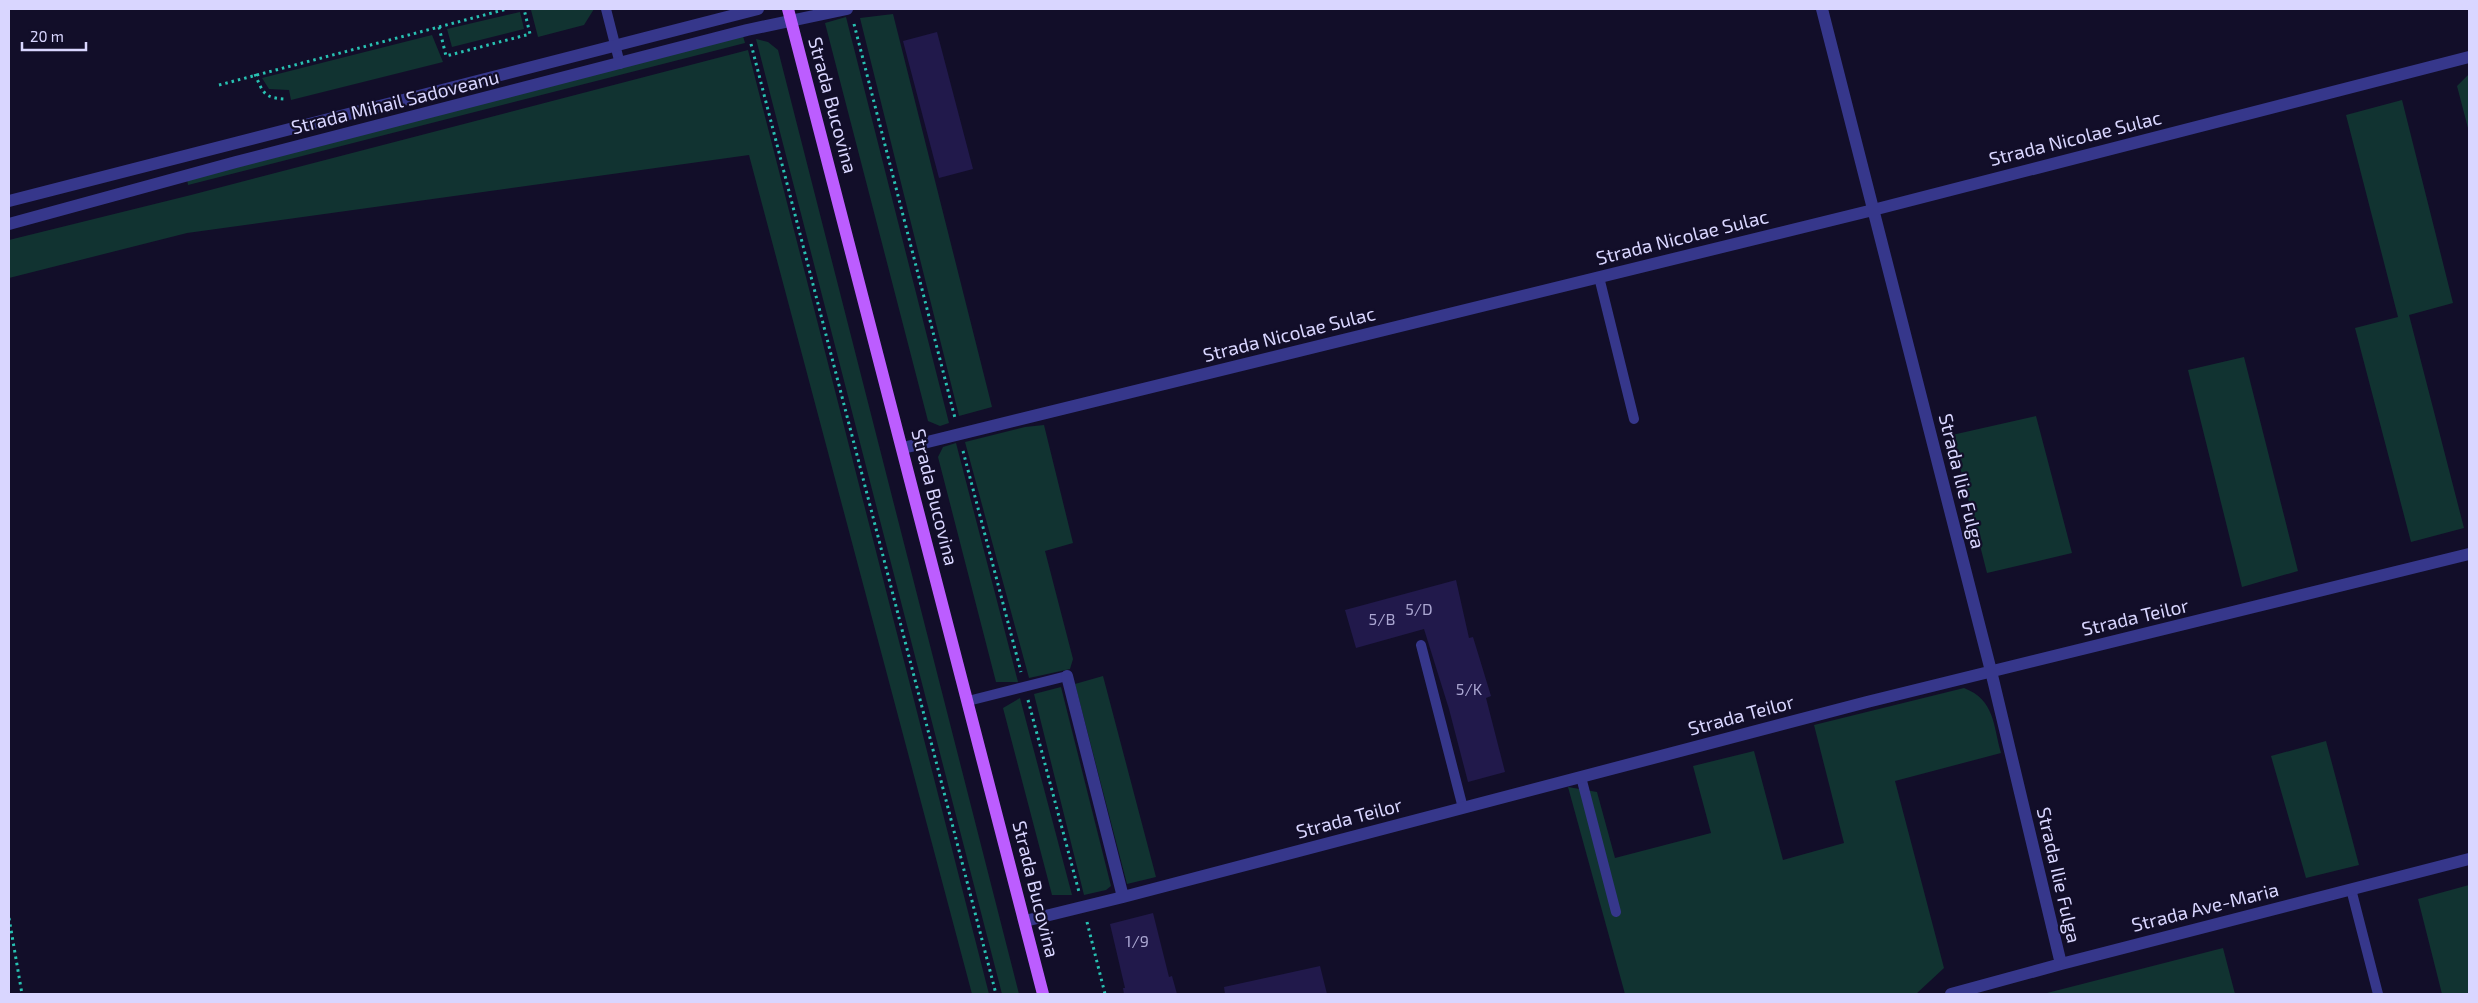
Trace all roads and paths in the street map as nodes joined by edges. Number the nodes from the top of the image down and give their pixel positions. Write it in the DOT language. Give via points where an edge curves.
graph roads {
  1 [pos="507,9"];
  2 [pos="524,9"];
  3 [pos="606,9"];
  4 [pos="758,9"];
  5 [pos="1822,9"];
  6 [pos="790,14"];
  7 [pos="850,14"];
  8 [pos="438,27"];
  9 [pos="750,40"];
  10 [pos="616,45"];
  11 [pos="2469,57"];
  12 [pos="620,64"];
  13 [pos="256,74"];
  14 [pos="219,85"];
  15 [pos="285,99"];
  16 [pos="9,200"];
  17 [pos="1873,210"];
  18 [pos="9,224"];
  19 [pos="1599,277"];
  20 [pos="1634,419"];
  21 [pos="959,435"];
  22 [pos="903,448"];
  23 [pos="2469,554"];
  24 [pos="1422,645"];
  25 [pos="1991,671"];
  26 [pos="1067,676"];
  27 [pos="1025,686"];
  28 [pos="968,701"];
  29 [pos="1581,777"];
  30 [pos="1462,808"];
  31 [pos="2469,859"];
  32 [pos="2351,889"];
  33 [pos="1123,897"];
  34 [pos="1083,907"];
  35 [pos="1616,912"];
  36 [pos="9,918"];
  37 [pos="1025,921"];
  38 [pos="2060,964"];
  39 [pos="22,994"];
  40 [pos="996,994"];
  41 [pos="1043,994"];
  42 [pos="1105,994"];
  43 [pos="1951,994"];
  44 [pos="2378,994"];
  1 -- 8 [label="path"];
  2 -- 8 [label="path" via="530,34 446,56"];
  3 -- 10 [label="lane"];
  4 -- 10 [label="street, Strada Mihail Sadoveanu"];
  5 -- 17 [label="street, Strada Ilie Fulga"];
  6 -- 7 [label="street, Strada Mihail Sadoveanu"];
  6 -- 12 [label="street, Strada Mihail Sadoveanu"];
  6 -- 22 [label="main road, Strada Bucovina"];
  7 -- 21 [label="path"];
  8 -- 13 [label="path"];
  9 -- 40 [label="path"];
  10 -- 12 [label="lane"];
  10 -- 16 [label="street, Strada Mihail Sadoveanu"];
  11 -- 17 [label="street, Strada Nicolae Sulac"];
  12 -- 18 [label="street, Strada Mihail Sadoveanu"];
  13 -- 14 [label="path"];
  13 -- 15 [label="path" via="263,92 271,98"];
  17 -- 19 [label="street, Strada Nicolae Sulac"];
  17 -- 25 [label="street, Strada Ilie Fulga"];
  19 -- 20 [label="lane"];
  19 -- 21 [label="street, Strada Nicolae Sulac"];
  21 -- 22 [label="street, Strada Nicolae Sulac"];
  21 -- 27 [label="path"];
  22 -- 28 [label="main road, Strada Bucovina"];
  23 -- 25 [label="street, Strada Teilor"];
  24 -- 30 [label="lane"];
  25 -- 29 [label="street, Strada Teilor"];
  25 -- 38 [label="street, Strada Ilie Fulga"];
  26 -- 27 [label="lane"];
  26 -- 33 [label="street"];
  27 -- 28 [label="lane"];
  27 -- 34 [label="path"];
  28 -- 37 [label="main road, Strada Bucovina"];
  29 -- 30 [label="street, Strada Teilor"];
  29 -- 35 [label="lane"];
  30 -- 33 [label="street, Strada Teilor"];
  31 -- 32 [label="street, Strada Ave-Maria"];
  32 -- 38 [label="street, Strada Ave-Maria"];
  32 -- 44 [label="lane"];
  33 -- 34 [label="street, Strada Teilor"];
  34 -- 37 [label="street, Strada Teilor"];
  34 -- 42 [label="path"];
  36 -- 39 [label="path"];
  37 -- 41 [label="main road, Strada Bucovina"];
  38 -- 43 [label="street, Strada Ave-Maria"];
}
